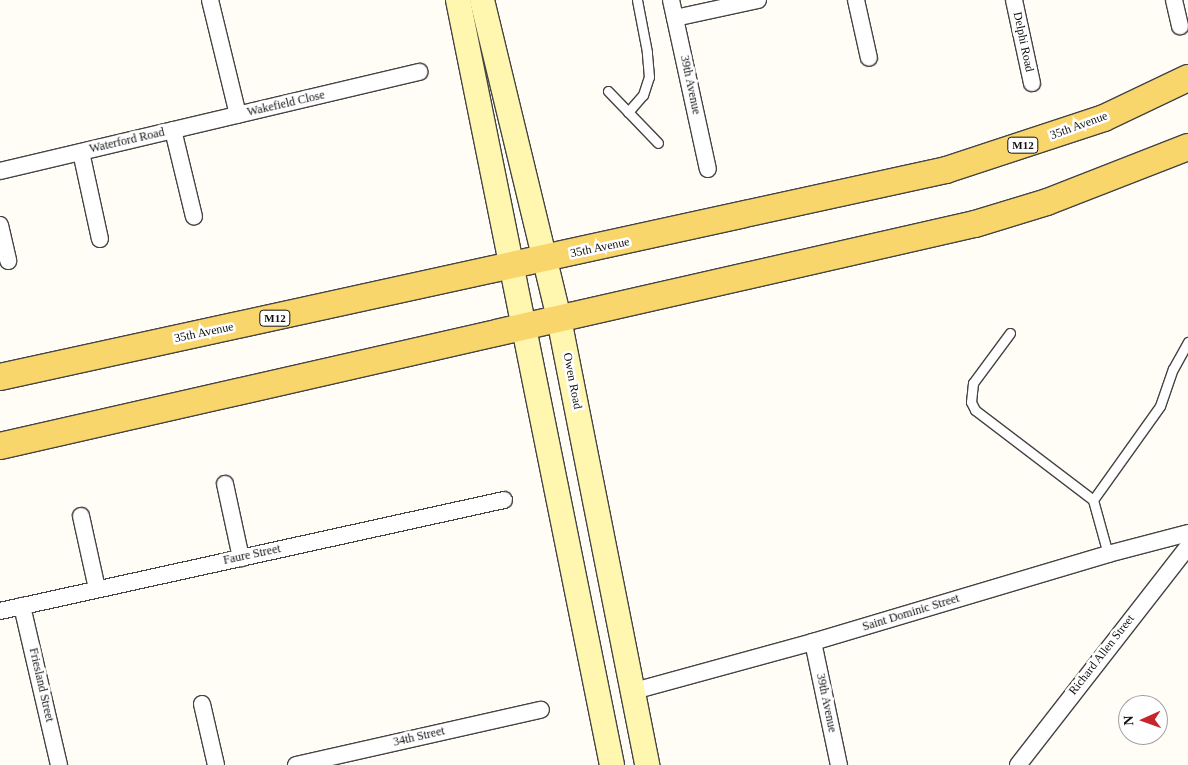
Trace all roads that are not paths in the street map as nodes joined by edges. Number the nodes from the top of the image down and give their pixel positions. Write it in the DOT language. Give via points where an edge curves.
graph roads {
  1 [pos="210,0"];
  2 [pos="458,0"];
  3 [pos="482,0"];
  4 [pos="637,0"];
  5 [pos="671,0"];
  6 [pos="758,0"];
  7 [pos="856,0"];
  8 [pos="1014,0"];
  9 [pos="1174,0"];
  10 [pos="675,18"];
  11 [pos="1180,26"];
  12 [pos="869,58"];
  13 [pos="419,72"];
  14 [pos="1188,78"];
  15 [pos="1032,83"];
  16 [pos="608,91"];
  17 [pos="628,112"];
  18 [pos="238,115"];
  19 [pos="174,130"];
  20 [pos="658,143"];
  21 [pos="1188,147"];
  22 [pos="81,152"];
  23 [pos="708,169"];
  24 [pos="0,171"];
  25 [pos="194,217"];
  26 [pos="0,225"];
  27 [pos="100,239"];
  28 [pos="546,260"];
  29 [pos="8,261"];
  30 [pos="510,267"];
  31 [pos="559,319"];
  32 [pos="523,326"];
  33 [pos="1010,333"];
  34 [pos="1188,342"];
  35 [pos="0,377"];
  36 [pos="0,446"];
  37 [pos="225,484"];
  38 [pos="504,500"];
  39 [pos="1093,500"];
  40 [pos="81,516"];
  41 [pos="1188,533"];
  42 [pos="1188,547"];
  43 [pos="1108,554"];
  44 [pos="241,558"];
  45 [pos="97,589"];
  46 [pos="22,606"];
  47 [pos="0,611"];
  48 [pos="813,642"];
  49 [pos="634,692"];
  50 [pos="202,704"];
  51 [pos="541,710"];
  52 [pos="59,765"];
  53 [pos="216,765"];
  54 [pos="296,765"];
  55 [pos="612,765"];
  56 [pos="647,765"];
  57 [pos="839,765"];
  58 [pos="1018,765"];
  1 -- 18 [label="street, Wakefield Close"];
  2 -- 30 [label="street"];
  3 -- 28 [label="street, Owen Road"];
  4 -- 17 [label="lane" via="648,52 649,77 643,95"];
  5 -- 10 [label="street, 39th Avenue"];
  6 -- 10 [label="street"];
  7 -- 12 [label="street"];
  8 -- 15 [label="street, Delphi Road"];
  9 -- 11 [label="street"];
  10 -- 23 [label="street, 39th Avenue"];
  13 -- 18 [label="street, Wakefield Close"];
  14 -- 28 [label="main road, 35th Avenue / M12" via="1104,118 946,170"];
  16 -- 17 [label="lane"];
  17 -- 20 [label="lane"];
  18 -- 19 [label="street, Waterford Road"];
  19 -- 22 [label="street, Waterford Road"];
  19 -- 25 [label="street, Waterford Road"];
  21 -- 31 [label="main road" via="1047,202 975,224"];
  22 -- 24 [label="street, Waterford Road"];
  22 -- 27 [label="street, Waterford Road"];
  26 -- 29 [label="street"];
  28 -- 30 [label="main road, 35th Avenue / M12"];
  28 -- 31 [label="street, Owen Road"];
  30 -- 32 [label="street"];
  30 -- 35 [label="main road, 35th Avenue / M12"];
  31 -- 32 [label="main road"];
  31 -- 49 [label="street, Owen Road"];
  32 -- 36 [label="main road"];
  32 -- 55 [label="street"];
  33 -- 39 [label="lane" via="972,383 971,402 975,410"];
  34 -- 39 [label="lane" via="1173,370 1160,406"];
  37 -- 44 [label="street"];
  38 -- 44 [label="street, Faure Street"];
  39 -- 43 [label="lane"];
  40 -- 45 [label="street"];
  41 -- 43 [label="street, Saint Dominic Street"];
  42 -- 58 [label="street, Richard Allen Street"];
  43 -- 48 [label="street, Saint Dominic Street"];
  44 -- 45 [label="street, Faure Street"];
  45 -- 46 [label="street, Faure Street"];
  46 -- 47 [label="street, Faure Street"];
  46 -- 52 [label="street, Friesland Street"];
  48 -- 49 [label="street, Saint Dominic Street"];
  48 -- 57 [label="street, 39th Avenue"];
  49 -- 56 [label="street, Owen Road"];
  50 -- 53 [label="street"];
  51 -- 54 [label="street, 34th Street"];
}
